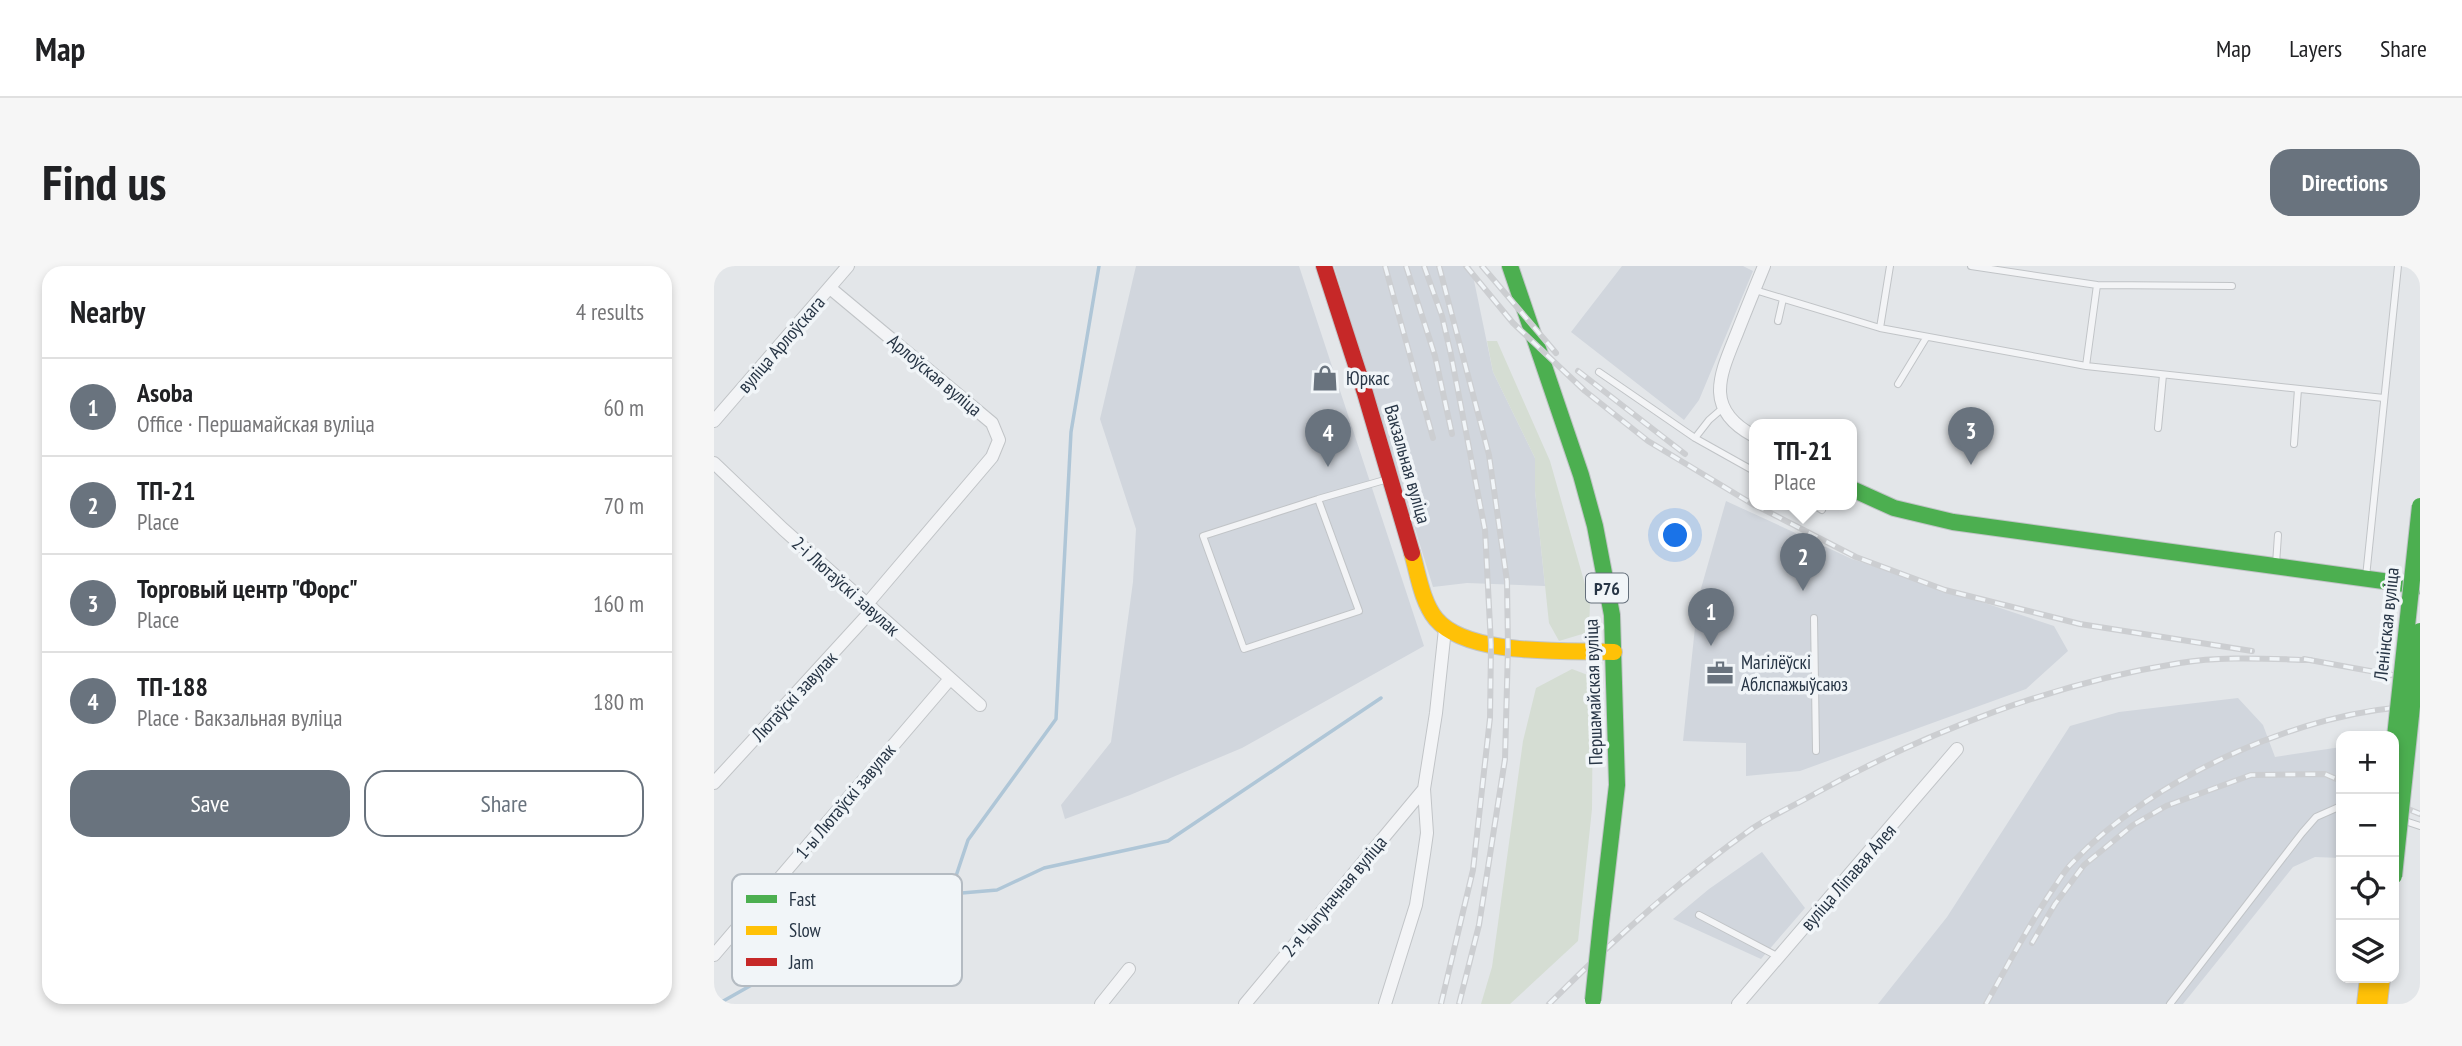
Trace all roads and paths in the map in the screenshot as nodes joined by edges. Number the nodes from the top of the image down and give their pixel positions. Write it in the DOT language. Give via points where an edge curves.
graph roads {
  1 [pos="848,266"];
  2 [pos="1324,266"];
  3 [pos="1510,266"];
  4 [pos="1764,266"];
  5 [pos="1891,266"];
  6 [pos="1971,266"];
  7 [pos="2398,266"];
  8 [pos="2097,285"];
  9 [pos="2232,286"];
  10 [pos="830,288"];
  11 [pos="1755,290"];
  12 [pos="1783,299"];
  13 [pos="1778,321"];
  14 [pos="1880,328"];
  15 [pos="1926,338"];
  16 [pos="2086,366"];
  17 [pos="1600,372"];
  18 [pos="2162,375"];
  19 [pos="1898,384"];
  20 [pos="2298,389"];
  21 [pos="2384,398"];
  22 [pos="1724,407"];
  23 [pos="714,421"];
  24 [pos="2158,428"];
  25 [pos="1749,432"];
  26 [pos="1695,438"];
  27 [pos="2294,444"];
  28 [pos="714,463"];
  29 [pos="1749,468"];
  30 [pos="1390,479"];
  31 [pos="1857,491"];
  32 [pos="1318,499"];
  33 [pos="2420,506"];
  34 [pos="2278,535"];
  35 [pos="2276,566"];
  36 [pos="2366,580"];
  37 [pos="2420,586"];
  38 [pos="870,607"];
  39 [pos="1814,618"];
  40 [pos="1445,629"];
  41 [pos="2420,631"];
  42 [pos="1614,652"];
  43 [pos="949,680"];
  44 [pos="980,705"];
  45 [pos="2396,731"];
  46 [pos="1957,749"];
  47 [pos="1816,751"];
  48 [pos="714,783"];
  49 [pos="1423,789"];
  50 [pos="2336,809"];
  51 [pos="2399,819"];
  52 [pos="2420,826"];
  53 [pos="2396,857"];
  54 [pos="783,874"];
  55 [pos="1699,915"];
  56 [pos="732,934"];
  57 [pos="714,955"];
  58 [pos="1779,957"];
  59 [pos="1129,969"];
  60 [pos="2367,983"];
  61 [pos="2381,983"];
  62 [pos="1592,1002"];
  63 [pos="1101,1004"];
  64 [pos="1245,1004"];
  65 [pos="1385,1004"];
  66 [pos="1738,1004"];
  67 [pos="2170,1004"];
  68 [pos="2365,1004"];
  69 [pos="2379,1004"];
  1 -- 10 [label="street, вуліца Арлоўскага"];
  2 -- 30 [label="main road, Вакзальная вуліца"];
  3 -- 42 [label="main road, Першамайская вуліца / Р76" via="1595,526 1612,615"];
  4 -- 11 [label="street"];
  5 -- 14 [label="lane"];
  6 -- 8 [label="lane"];
  7 -- 21 [label="lane"];
  8 -- 9 [label="lane"];
  8 -- 16 [label="lane"];
  10 -- 23 [label="street, вуліца Арлоўскага"];
  10 -- 38 [label="street, Арлоўская вуліца" via="992,423 999,440 992,457"];
  11 -- 12 [label="lane"];
  11 -- 22 [label="street" via="1719,381"];
  12 -- 13 [label="lane"];
  12 -- 14 [label="lane"];
  14 -- 15 [label="lane"];
  15 -- 16 [label="lane"];
  15 -- 19 [label="lane"];
  16 -- 18 [label="lane"];
  17 -- 26 [label="lane"];
  18 -- 20 [label="lane"];
  18 -- 24 [label="lane"];
  20 -- 21 [label="lane"];
  20 -- 27 [label="lane"];
  21 -- 36 [label="lane"];
  22 -- 25 [label="street"];
  22 -- 26 [label="lane"];
  26 -- 29 [label="lane"];
  28 -- 38 [label="street, 2-і Лютаўскі завулак"];
  30 -- 32 [label="lane"];
  30 -- 40 [label="main road, Вакзальная вуліца" via="1428,607"];
  31 -- 35 [label="main road" via="1894,508 1953,522"];
  32 -- 32 [label="lane" via="1359,611 1244,649 1203,536"];
  33 -- 45 [label="main road, Ленінская вуліца, bridge"];
  34 -- 35 [label="lane"];
  35 -- 36 [label="main road"];
  36 -- 37 [label="main road"];
  38 -- 43 [label="street, 2-і Лютаўскі завулак"];
  38 -- 48 [label="street, Лютаўскі завулак"];
  39 -- 47 [label="lane"];
  40 -- 42 [label="main road" via="1467,640 1508,648"];
  40 -- 49 [label="street"];
  41 -- 53 [label="main road, Ленінская вуліца, bridge"];
  42 -- 62 [label="main road, Першамайская вуліца / Р76, bridge" via="1616,785"];
  43 -- 44 [label="street, 2-і Лютаўскі завулак"];
  43 -- 54 [label="street, 1-ы Лютаўскі завулак"];
  46 -- 58 [label="street, вуліца Ліпавая Алея"];
  49 -- 64 [label="street, 2-я Чыгуначная вуліца"];
  49 -- 65 [label="street" via="1427,833 1416,905"];
  50 -- 67 [label="lane" via="2316,817 2302,833"];
  51 -- 52 [label="lane"];
  55 -- 58 [label="lane"];
  56 -- 57 [label="street, 1-ы Лютаўскі завулак"];
  58 -- 66 [label="street, вуліца Ліпавая Алея"];
  59 -- 63 [label="street"];
  60 -- 68 [label="main road"];
  61 -- 69 [label="main road"];
}
